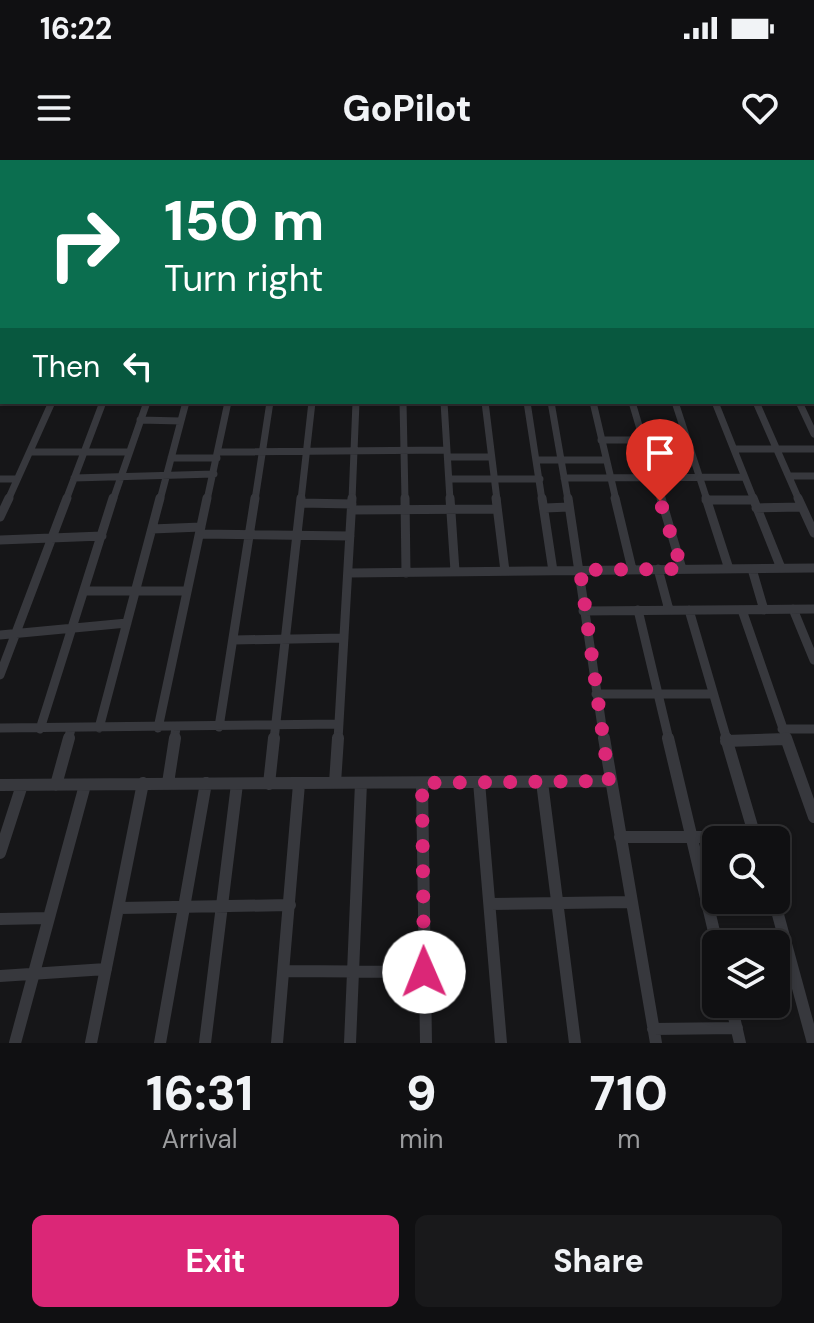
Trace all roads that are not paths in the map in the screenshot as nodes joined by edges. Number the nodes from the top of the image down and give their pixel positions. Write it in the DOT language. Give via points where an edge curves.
graph roads {
  1 [pos="51,404"];
  2 [pos="102,404"];
  3 [pos="146,404"];
  4 [pos="185,404"];
  5 [pos="228,404"];
  6 [pos="270,404"];
  7 [pos="312,404"];
  8 [pos="356,404"];
  9 [pos="403,404"];
  10 [pos="444,404"];
  11 [pos="485,404"];
  12 [pos="527,404"];
  13 [pos="551,404"];
  14 [pos="593,404"];
  15 [pos="633,404"];
  16 [pos="676,404"];
  17 [pos="716,404"];
  18 [pos="757,404"];
  19 [pos="800,404"];
  20 [pos="140,420"];
  21 [pos="181,421"];
  22 [pos="814,434"];
  23 [pos="601,440"];
  24 [pos="642,440"];
  25 [pos="734,449"];
  26 [pos="814,449"];
  27 [pos="355,450"];
  28 [pos="403,450"];
  29 [pos="778,450"];
  30 [pos="307,451"];
  31 [pos="30,452"];
  32 [pos="84,452"];
  33 [pos="128,452"];
  34 [pos="261,452"];
  35 [pos="448,454"];
  36 [pos="218,455"];
  37 [pos="491,457"];
  38 [pos="171,458"];
  39 [pos="537,460"];
  40 [pos="560,460"];
  41 [pos="606,460"];
  42 [pos="167,473"];
  43 [pos="214,474"];
  44 [pos="789,476"];
  45 [pos="814,476"];
  46 [pos="654,477"];
  47 [pos="698,477"];
  48 [pos="744,477"];
  49 [pos="74,478"];
  50 [pos="119,478"];
  51 [pos="564,478"];
  52 [pos="610,478"];
  53 [pos="0,479"];
  54 [pos="17,479"];
  55 [pos="449,479"];
  56 [pos="493,479"];
  57 [pos="540,479"];
  58 [pos="706,500"];
  59 [pos="301,503"];
  60 [pos="755,504"];
  61 [pos="352,507"];
  62 [pos="569,507"];
  63 [pos="802,507"];
  64 [pos="545,508"];
  65 [pos="404,509"];
  66 [pos="451,509"];
  67 [pos="496,509"];
  68 [pos="0,517"];
  69 [pos="152,529"];
  70 [pos="200,531"];
  71 [pos="814,533"];
  72 [pos="247,535"];
  73 [pos="102,536"];
  74 [pos="297,536"];
  75 [pos="350,536"];
  76 [pos="51,537"];
  77 [pos="0,540"];
  78 [pos="781,568"];
  79 [pos="814,568"];
  80 [pos="632,569"];
  81 [pos="658,569"];
  82 [pos="682,569"];
  83 [pos="729,569"];
  84 [pos="752,569"];
  85 [pos="580,570"];
  86 [pos="455,571"];
  87 [pos="505,571"];
  88 [pos="553,571"];
  89 [pos="349,573"];
  90 [pos="406,573"];
  91 [pos="86,591"];
  92 [pos="136,591"];
  93 [pos="186,591"];
  94 [pos="793,609"];
  95 [pos="814,609"];
  96 [pos="638,610"];
  97 [pos="669,610"];
  98 [pos="689,610"];
  99 [pos="742,610"];
  100 [pos="764,610"];
  101 [pos="583,611"];
  102 [pos="127,623"];
  103 [pos="74,625"];
  104 [pos="0,635"];
  105 [pos="15,635"];
  106 [pos="284,638"];
  107 [pos="344,638"];
  108 [pos="234,640"];
  109 [pos="814,660"];
  110 [pos="0,675"];
  111 [pos="596,694"];
  112 [pos="657,694"];
  113 [pos="712,694"];
  114 [pos="338,724"];
  115 [pos="275,725"];
  116 [pos="219,727"];
  117 [pos="0,728"];
  118 [pos="99,728"];
  119 [pos="158,728"];
  120 [pos="176,728"];
  121 [pos="40,729"];
  122 [pos="71,729"];
  123 [pos="814,729"];
  124 [pos="784,734"];
  125 [pos="726,741"];
  126 [pos="609,781"];
  127 [pos="479,782"];
  128 [pos="542,782"];
  129 [pos="143,783"];
  130 [pos="168,783"];
  131 [pos="206,783"];
  132 [pos="335,783"];
  133 [pos="361,783"];
  134 [pos="422,783"];
  135 [pos="237,784"];
  136 [pos="269,784"];
  137 [pos="299,784"];
  138 [pos="0,785"];
  139 [pos="22,785"];
  140 [pos="56,785"];
  141 [pos="85,785"];
  142 [pos="814,817"];
  143 [pos="751,826"];
  144 [pos="620,837"];
  145 [pos="690,837"];
  146 [pos="702,837"];
  147 [pos="0,853"];
  148 [pos="631,902"];
  149 [pos="490,904"];
  150 [pos="558,904"];
  151 [pos="223,905"];
  152 [pos="290,905"];
  153 [pos="182,907"];
  154 [pos="120,908"];
  155 [pos="778,914"];
  156 [pos="48,918"];
  157 [pos="0,919"];
  158 [pos="713,930"];
  159 [pos="106,969"];
  160 [pos="285,971"];
  161 [pos="354,971"];
  162 [pos="424,972"];
  163 [pos="34,975"];
  164 [pos="0,976"];
  165 [pos="734,1018"];
  166 [pos="737,1028"];
  167 [pos="655,1036"];
  168 [pos="15,1043"];
  169 [pos="91,1043"];
  170 [pos="160,1043"];
  171 [pos="205,1043"];
  172 [pos="277,1043"];
  173 [pos="350,1043"];
  174 [pos="426,1043"];
  175 [pos="501,1043"];
  176 [pos="575,1043"];
  177 [pos="740,1043"];
  178 [pos="813,1043"];
  1 -- 31 [label="street"];
  2 -- 32 [label="street"];
  3 -- 20 [label="street"];
  4 -- 21 [label="street"];
  5 -- 36 [label="street"];
  6 -- 34 [label="street"];
  7 -- 30 [label="street"];
  8 -- 27 [label="street"];
  9 -- 28 [label="street"];
  10 -- 35 [label="street"];
  11 -- 37 [label="street"];
  12 -- 39 [label="street"];
  13 -- 40 [label="street"];
  14 -- 23 [label="street"];
  15 -- 24 [label="street"];
  16 -- 47 [label="street"];
  17 -- 25 [label="street"];
  18 -- 29 [label="street"];
  19 -- 22 [label="street"];
  20 -- 21 [label="street"];
  20 -- 33 [label="street"];
  21 -- 38 [label="street"];
  23 -- 24 [label="street"];
  23 -- 41 [label="street"];
  24 -- 46 [label="street"];
  25 -- 29 [label="street"];
  25 -- 48 [label="street"];
  26 -- 29 [label="street"];
  27 -- 28 [label="street"];
  27 -- 30 [label="street"];
  27 -- 61 [label="street"];
  28 -- 35 [label="street"];
  28 -- 65 [label="street"];
  29 -- 44 [label="street"];
  30 -- 34 [label="street"];
  30 -- 59 [label="street"];
  31 -- 32 [label="street"];
  31 -- 54 [label="street"];
  32 -- 33 [label="street"];
  32 -- 49 [label="street"];
  33 -- 50 [label="street"];
  34 -- 36 [label="street"];
  34 -- 72 [label="street"];
  35 -- 37 [label="street"];
  35 -- 55 [label="street"];
  36 -- 38 [label="street"];
  36 -- 43 [label="street"];
  37 -- 56 [label="street"];
  38 -- 42 [label="street"];
  39 -- 40 [label="street"];
  39 -- 57 [label="street"];
  40 -- 41 [label="street"];
  40 -- 51 [label="street"];
  41 -- 52 [label="street"];
  42 -- 43 [label="street"];
  42 -- 50 [label="street"];
  42 -- 69 [label="street"];
  43 -- 70 [label="street"];
  44 -- 45 [label="street"];
  44 -- 63 [label="street"];
  46 -- 47 [label="street"];
  46 -- 52 [label="street"];
  46 -- 82 [label="street"];
  47 -- 48 [label="street"];
  47 -- 58 [label="street"];
  48 -- 60 [label="street"];
  49 -- 50 [label="street"];
  49 -- 76 [label="street"];
  50 -- 73 [label="street"];
  51 -- 52 [label="street"];
  51 -- 62 [label="street"];
  52 -- 80 [label="street"];
  53 -- 54 [label="street"];
  54 -- 68 [label="street"];
  55 -- 56 [label="street"];
  55 -- 66 [label="street"];
  56 -- 57 [label="street"];
  56 -- 67 [label="street"];
  57 -- 64 [label="street"];
  58 -- 60 [label="street"];
  58 -- 83 [label="street"];
  59 -- 61 [label="street"];
  59 -- 74 [label="street"];
  60 -- 63 [label="street"];
  60 -- 78 [label="street"];
  61 -- 65 [label="street"];
  61 -- 75 [label="street"];
  62 -- 64 [label="street"];
  62 -- 85 [label="street"];
  63 -- 71 [label="street"];
  64 -- 88 [label="street"];
  65 -- 66 [label="street"];
  65 -- 90 [label="street"];
  66 -- 67 [label="street"];
  66 -- 86 [label="street"];
  67 -- 87 [label="street"];
  69 -- 70 [label="street"];
  69 -- 92 [label="street"];
  70 -- 72 [label="street"];
  70 -- 93 [label="street"];
  72 -- 74 [label="street"];
  72 -- 108 [label="street"];
  73 -- 76 [label="street"];
  73 -- 91 [label="street"];
  74 -- 75 [label="street"];
  74 -- 106 [label="street"];
  75 -- 89 [label="street"];
  76 -- 77 [label="street"];
  76 -- 105 [label="street"];
  78 -- 79 [label="street"];
  78 -- 84 [label="street"];
  80 -- 81 [label="street"];
  80 -- 85 [label="street"];
  81 -- 82 [label="street"];
  81 -- 97 [label="street"];
  82 -- 83 [label="street"];
  83 -- 84 [label="street"];
  84 -- 100 [label="street"];
  85 -- 88 [label="street"];
  85 -- 101 [label="street"];
  86 -- 87 [label="street"];
  86 -- 90 [label="street"];
  87 -- 88 [label="street"];
  89 -- 90 [label="street"];
  89 -- 107 [label="street"];
  91 -- 92 [label="street"];
  91 -- 103 [label="street"];
  92 -- 93 [label="street"];
  92 -- 102 [label="street"];
  93 -- 119 [label="street"];
  94 -- 95 [label="street"];
  94 -- 100 [label="street"];
  94 -- 109 [label="street"];
  96 -- 97 [label="street"];
  96 -- 101 [label="street"];
  96 -- 112 [label="street"];
  97 -- 98 [label="street"];
  98 -- 99 [label="street"];
  98 -- 113 [label="street"];
  99 -- 100 [label="street"];
  99 -- 124 [label="street"];
  101 -- 111 [label="street"];
  102 -- 103 [label="street"];
  102 -- 118 [label="street"];
  103 -- 105 [label="street"];
  103 -- 121 [label="street"];
  104 -- 105 [label="street"];
  105 -- 110 [label="street"];
  106 -- 107 [label="street"];
  106 -- 108 [label="street"];
  106 -- 115 [label="street"];
  107 -- 114 [label="street"];
  108 -- 116 [label="street"];
  111 -- 112 [label="street"];
  111 -- 126 [label="street"];
  112 -- 113 [label="street"];
  112 -- 145 [label="street"];
  113 -- 125 [label="street"];
  114 -- 115 [label="street"];
  114 -- 132 [label="street"];
  115 -- 116 [label="street"];
  115 -- 136 [label="street"];
  116 -- 120 [label="street"];
  117 -- 121 [label="street"];
  118 -- 119 [label="street"];
  118 -- 122 [label="street"];
  119 -- 120 [label="street"];
  120 -- 130 [label="street"];
  121 -- 122 [label="street"];
  122 -- 140 [label="street"];
  123 -- 124 [label="street"];
  124 -- 125 [label="street"];
  124 -- 142 [label="street"];
  125 -- 143 [label="street"];
  126 -- 128 [label="street"];
  126 -- 144 [label="street"];
  127 -- 128 [label="street"];
  127 -- 134 [label="street"];
  127 -- 149 [label="street"];
  128 -- 150 [label="street"];
  129 -- 130 [label="street"];
  129 -- 141 [label="street"];
  129 -- 154 [label="street"];
  130 -- 131 [label="street"];
  131 -- 135 [label="street"];
  131 -- 153 [label="street"];
  132 -- 133 [label="street"];
  132 -- 137 [label="street"];
  133 -- 134 [label="street"];
  133 -- 161 [label="street"];
  134 -- 162 [label="street"];
  135 -- 136 [label="street"];
  135 -- 151 [label="street"];
  136 -- 137 [label="street"];
  137 -- 152 [label="street"];
  138 -- 139 [label="street"];
  139 -- 140 [label="street"];
  139 -- 147 [label="street"];
  140 -- 141 [label="street"];
  141 -- 156 [label="street"];
  144 -- 145 [label="street"];
  144 -- 148 [label="street"];
  145 -- 146 [label="street"];
  145 -- 158 [label="street"];
  148 -- 150 [label="street"];
  148 -- 167 [label="street"];
  149 -- 150 [label="street"];
  149 -- 175 [label="street"];
  150 -- 176 [label="street"];
  151 -- 152 [label="street"];
  151 -- 153 [label="street"];
  151 -- 171 [label="street"];
  152 -- 160 [label="street"];
  153 -- 154 [label="street"];
  153 -- 170 [label="street"];
  154 -- 159 [label="street"];
  155 -- 178 [label="street"];
  156 -- 157 [label="street"];
  156 -- 163 [label="street"];
  159 -- 163 [label="street"];
  159 -- 169 [label="street"];
  160 -- 161 [label="street"];
  160 -- 172 [label="street"];
  161 -- 162 [label="street"];
  161 -- 173 [label="street"];
  162 -- 174 [label="street"];
  163 -- 164 [label="street"];
  163 -- 168 [label="street"];
  165 -- 166 [label="street"];
  166 -- 167 [label="street"];
  166 -- 177 [label="street"];
}
